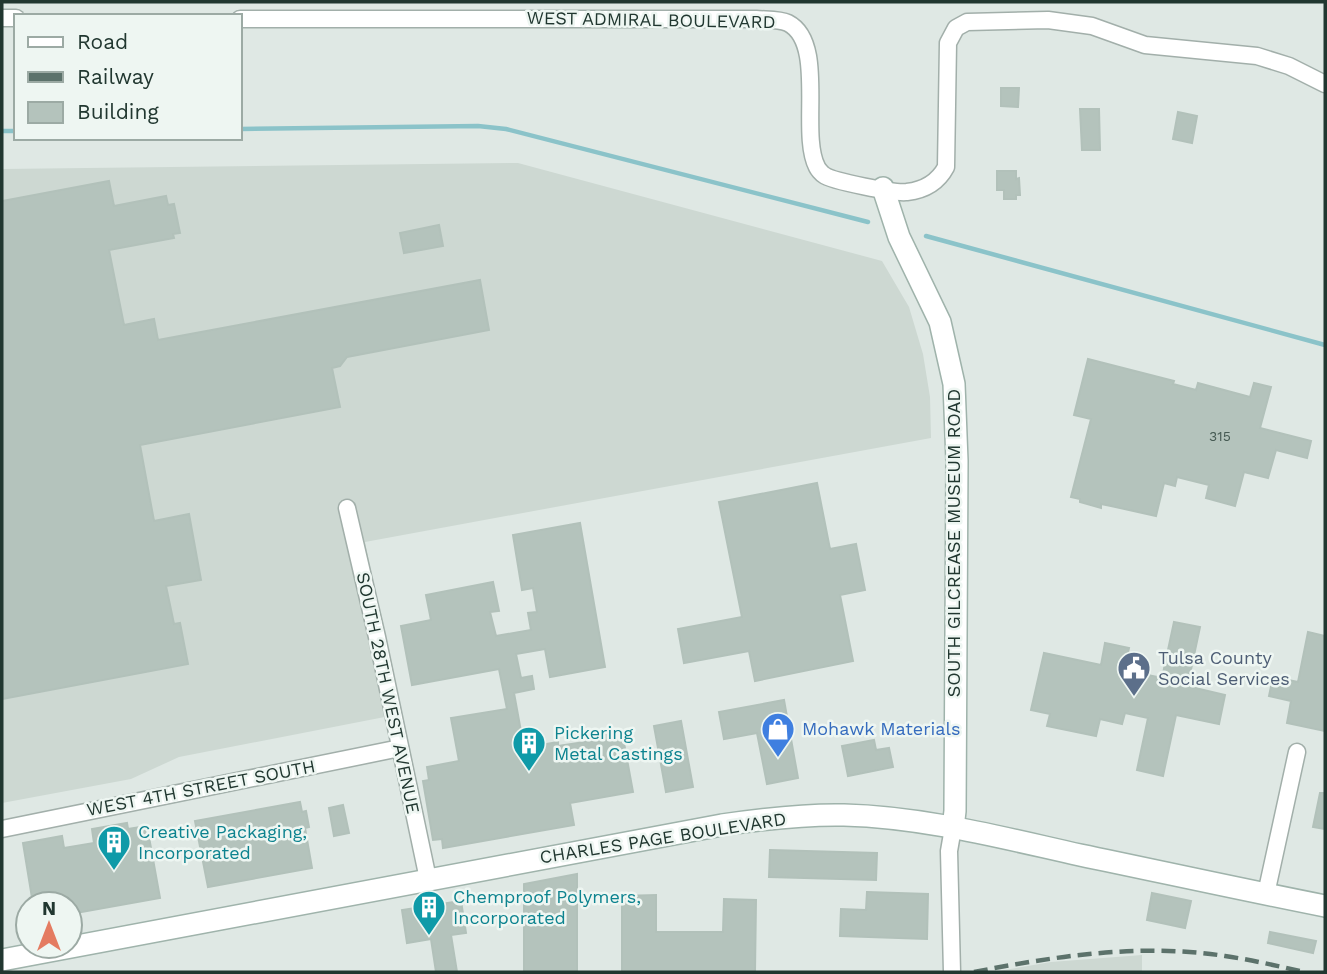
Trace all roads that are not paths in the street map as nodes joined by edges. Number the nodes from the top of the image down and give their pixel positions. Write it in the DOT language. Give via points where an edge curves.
graph roads {
  1 [pos="242,19"];
  2 [pos="1325,84"];
  3 [pos="883,188"];
  4 [pos="347,508"];
  5 [pos="400,748"];
  6 [pos="1297,752"];
  7 [pos="953,828"];
  8 [pos="2,829"];
  9 [pos="428,879"];
  10 [pos="1266,894"];
  11 [pos="1325,906"];
  12 [pos="2,960"];
  13 [pos="952,972"];
  1 -- 3 [label="street, WEST ADMIRAL BOULEVARD" via="787,22 806,46 817,168 836,180"];
  2 -- 3 [label="street, WEST ADMIRAL BOULEVARD" via="1257,56 1145,45 1092,26 1048,20 967,22 956,27 948,43 946,167 940,178 925,187 905,193"];
  3 -- 7 [label="main road, SOUTH GILCREASE MUSEUM ROAD" via="899,237 940,322 954,384"];
  4 -- 5 [label="street, SOUTH 28TH WEST AVENUE"];
  5 -- 8 [label="street, WEST 4TH STREET SOUTH"];
  5 -- 9 [label="street, SOUTH 28TH WEST AVENUE"];
  6 -- 10 [label="street"];
  7 -- 9 [label="main road, CHARLES PAGE BOULEVARD" via="843,815 759,819"];
  7 -- 10 [label="main road, CHARLES PAGE BOULEVARD"];
  7 -- 13 [label="street" via="949,851"];
  9 -- 12 [label="main road, CHARLES PAGE BOULEVARD"];
  10 -- 11 [label="main road, CHARLES PAGE BOULEVARD"];
}
